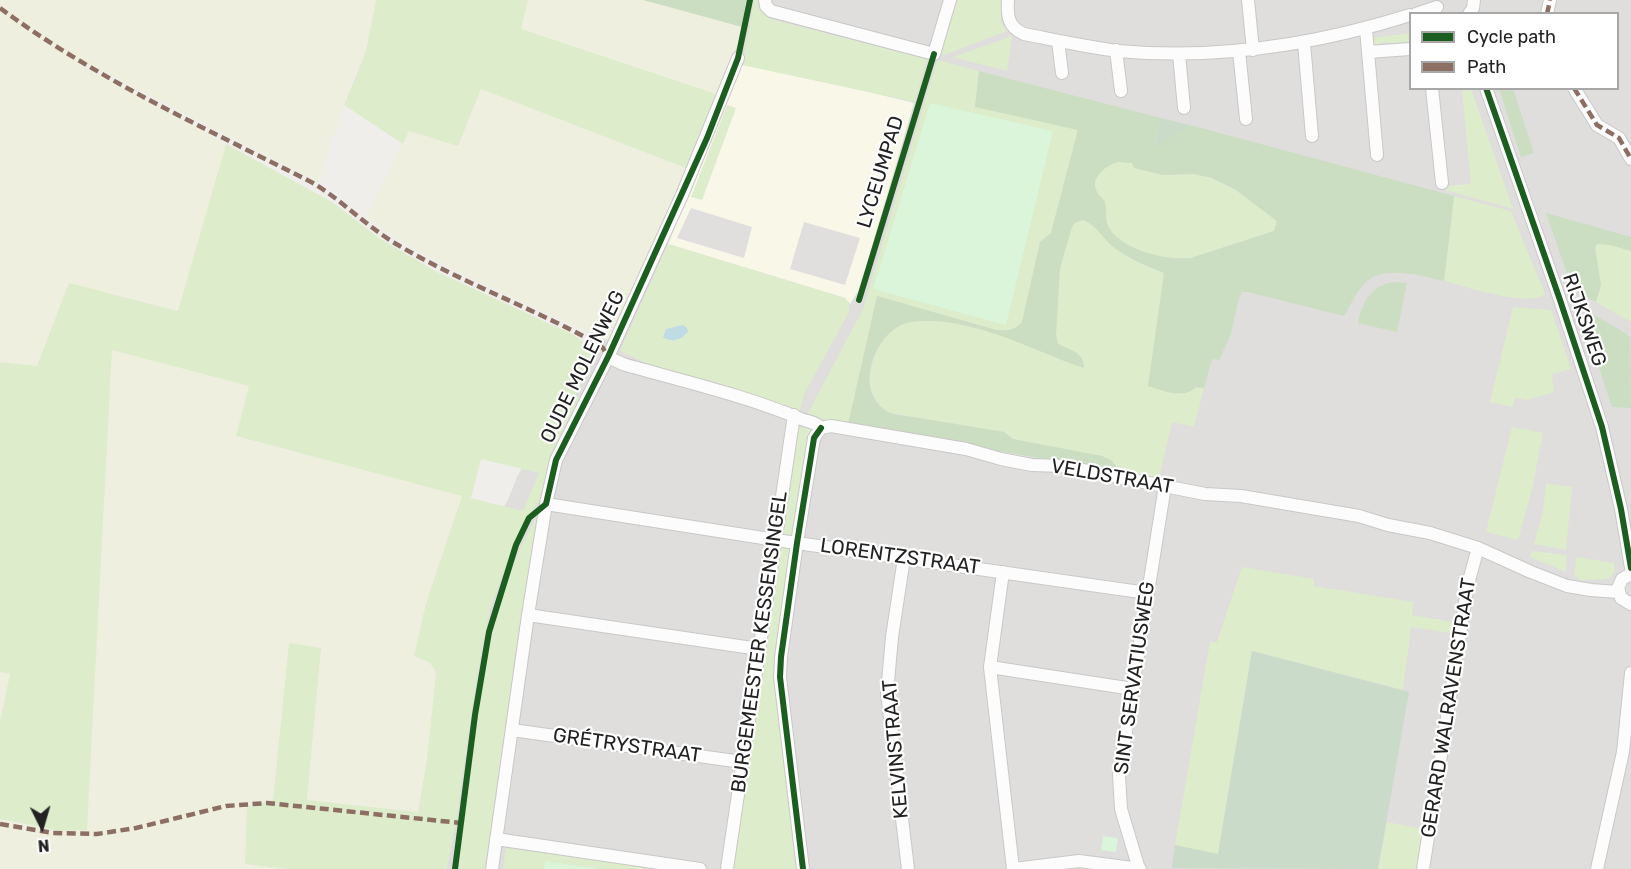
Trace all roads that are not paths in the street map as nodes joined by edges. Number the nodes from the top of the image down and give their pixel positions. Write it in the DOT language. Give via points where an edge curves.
graph roads {
  1 [pos="765,0"];
  2 [pos="950,0"];
  3 [pos="1008,0"];
  4 [pos="1248,0"];
  5 [pos="1438,7"];
  6 [pos="1422,12"];
  7 [pos="1409,15"];
  8 [pos="1366,29"];
  9 [pos="1058,41"];
  10 [pos="1304,43"];
  11 [pos="1409,49"];
  12 [pos="1116,50"];
  13 [pos="1253,50"];
  14 [pos="1239,51"];
  15 [pos="1368,52"];
  16 [pos="1179,54"];
  17 [pos="738,58"];
  18 [pos="1062,73"];
  19 [pos="1432,90"];
  20 [pos="1487,90"];
  21 [pos="1575,90"];
  22 [pos="1121,91"];
  23 [pos="1184,108"];
  24 [pos="1246,119"];
  25 [pos="1312,136"];
  26 [pos="1377,155"];
  27 [pos="1631,159"];
  28 [pos="1442,183"];
  29 [pos="608,357"];
  30 [pos="794,415"];
  31 [pos="821,428"];
  32 [pos="1165,486"];
  33 [pos="546,504"];
  34 [pos="776,540"];
  35 [pos="797,543"];
  36 [pos="1478,548"];
  37 [pos="904,558"];
  38 [pos="1631,568"];
  39 [pos="1003,572"];
  40 [pos="1631,574"];
  41 [pos="1618,592"];
  42 [pos="1147,593"];
  43 [pos="1631,604"];
  44 [pos="528,615"];
  45 [pos="759,649"];
  46 [pos="990,667"];
  47 [pos="1631,673"];
  48 [pos="1133,689"];
  49 [pos="512,730"];
  50 [pos="1627,753"];
  51 [pos="742,762"];
  52 [pos="496,839"];
  53 [pos="492,869"];
  54 [pos="700,869"];
  55 [pos="727,869"];
  56 [pos="802,869"];
  57 [pos="908,869"];
  58 [pos="1014,869"];
  59 [pos="1140,869"];
  60 [pos="1423,869"];
  61 [pos="1597,869"];
  1 -- 2 [label="street" via="771,11 933,54"];
  3 -- 9 [label="street" via="1007,18 1015,30"];
  4 -- 13 [label="street"];
  5 -- 6 [label="street"];
  7 -- 8 [label="street"];
  8 -- 10 [label="street"];
  8 -- 15 [label="street"];
  9 -- 12 [label="street"];
  9 -- 18 [label="street"];
  10 -- 13 [label="street"];
  10 -- 25 [label="street"];
  11 -- 15 [label="street"];
  12 -- 16 [label="street"];
  12 -- 22 [label="street"];
  13 -- 14 [label="street"];
  14 -- 16 [label="street"];
  14 -- 24 [label="street"];
  15 -- 26 [label="street"];
  16 -- 23 [label="street"];
  17 -- 29 [label="street, OUDE MOLENWEG" via="707,138"];
  19 -- 28 [label="street"];
  20 -- 38 [label="street, RIJKSWEG" via="1602,427"];
  21 -- 27 [label="street" via="1597,125 1619,138"];
  29 -- 30 [label="street, VELDSTRAAT"];
  29 -- 33 [label="street, OUDE MOLENWEG" via="556,460"];
  30 -- 31 [label="street, VELDSTRAAT"];
  30 -- 34 [label="street, BURGEMEESTER KESSENSINGEL"];
  31 -- 32 [label="street, VELDSTRAAT" via="831,426"];
  31 -- 35 [label="street, BURGEMEESTER KESSENSINGEL" via="814,438"];
  32 -- 36 [label="street, VELDSTRAAT" via="1359,516"];
  32 -- 42 [label="street, SINT SERVATIUSWEG"];
  33 -- 34 [label="street, LORENTZSTRAAT"];
  33 -- 44 [label="street, OUDE MOLENWEG"];
  34 -- 35 [label="street, LORENTZSTRAAT"];
  34 -- 45 [label="street, BURGEMEESTER KESSENSINGEL"];
  35 -- 37 [label="street, LORENTZSTRAAT"];
  35 -- 56 [label="street, BURGEMEESTER KESSENSINGEL" via="780,677"];
  36 -- 41 [label="street, VELDSTRAAT" via="1558,583"];
  36 -- 60 [label="street, GERARD WALRAVENSTRAAT" via="1468,584"];
  37 -- 39 [label="street, LORENTZSTRAAT"];
  37 -- 57 [label="street, KELVINSTRAAT" via="887,693"];
  39 -- 42 [label="street, LORENTZSTRAAT"];
  39 -- 46 [label="street"];
  40 -- 41 [label="street" via="1622,579"];
  41 -- 43 [label="street"];
  42 -- 48 [label="street, SINT SERVATIUSWEG"];
  44 -- 45 [label="street"];
  44 -- 49 [label="street, OUDE MOLENWEG"];
  45 -- 51 [label="street, BURGEMEESTER KESSENSINGEL"];
  46 -- 48 [label="street"];
  46 -- 58 [label="street"];
  47 -- 50 [label="street"];
  48 -- 59 [label="street, SINT SERVATIUSWEG" via="1119,791 1121,810"];
  49 -- 51 [label="street, GRÉTRYSTRAAT"];
  49 -- 52 [label="street, OUDE MOLENWEG"];
  50 -- 61 [label="street"];
  51 -- 55 [label="street, BURGEMEESTER KESSENSINGEL"];
  52 -- 53 [label="street, OUDE MOLENWEG"];
  52 -- 54 [label="street"];
  58 -- 59 [label="street" via="1079,861"];
}
